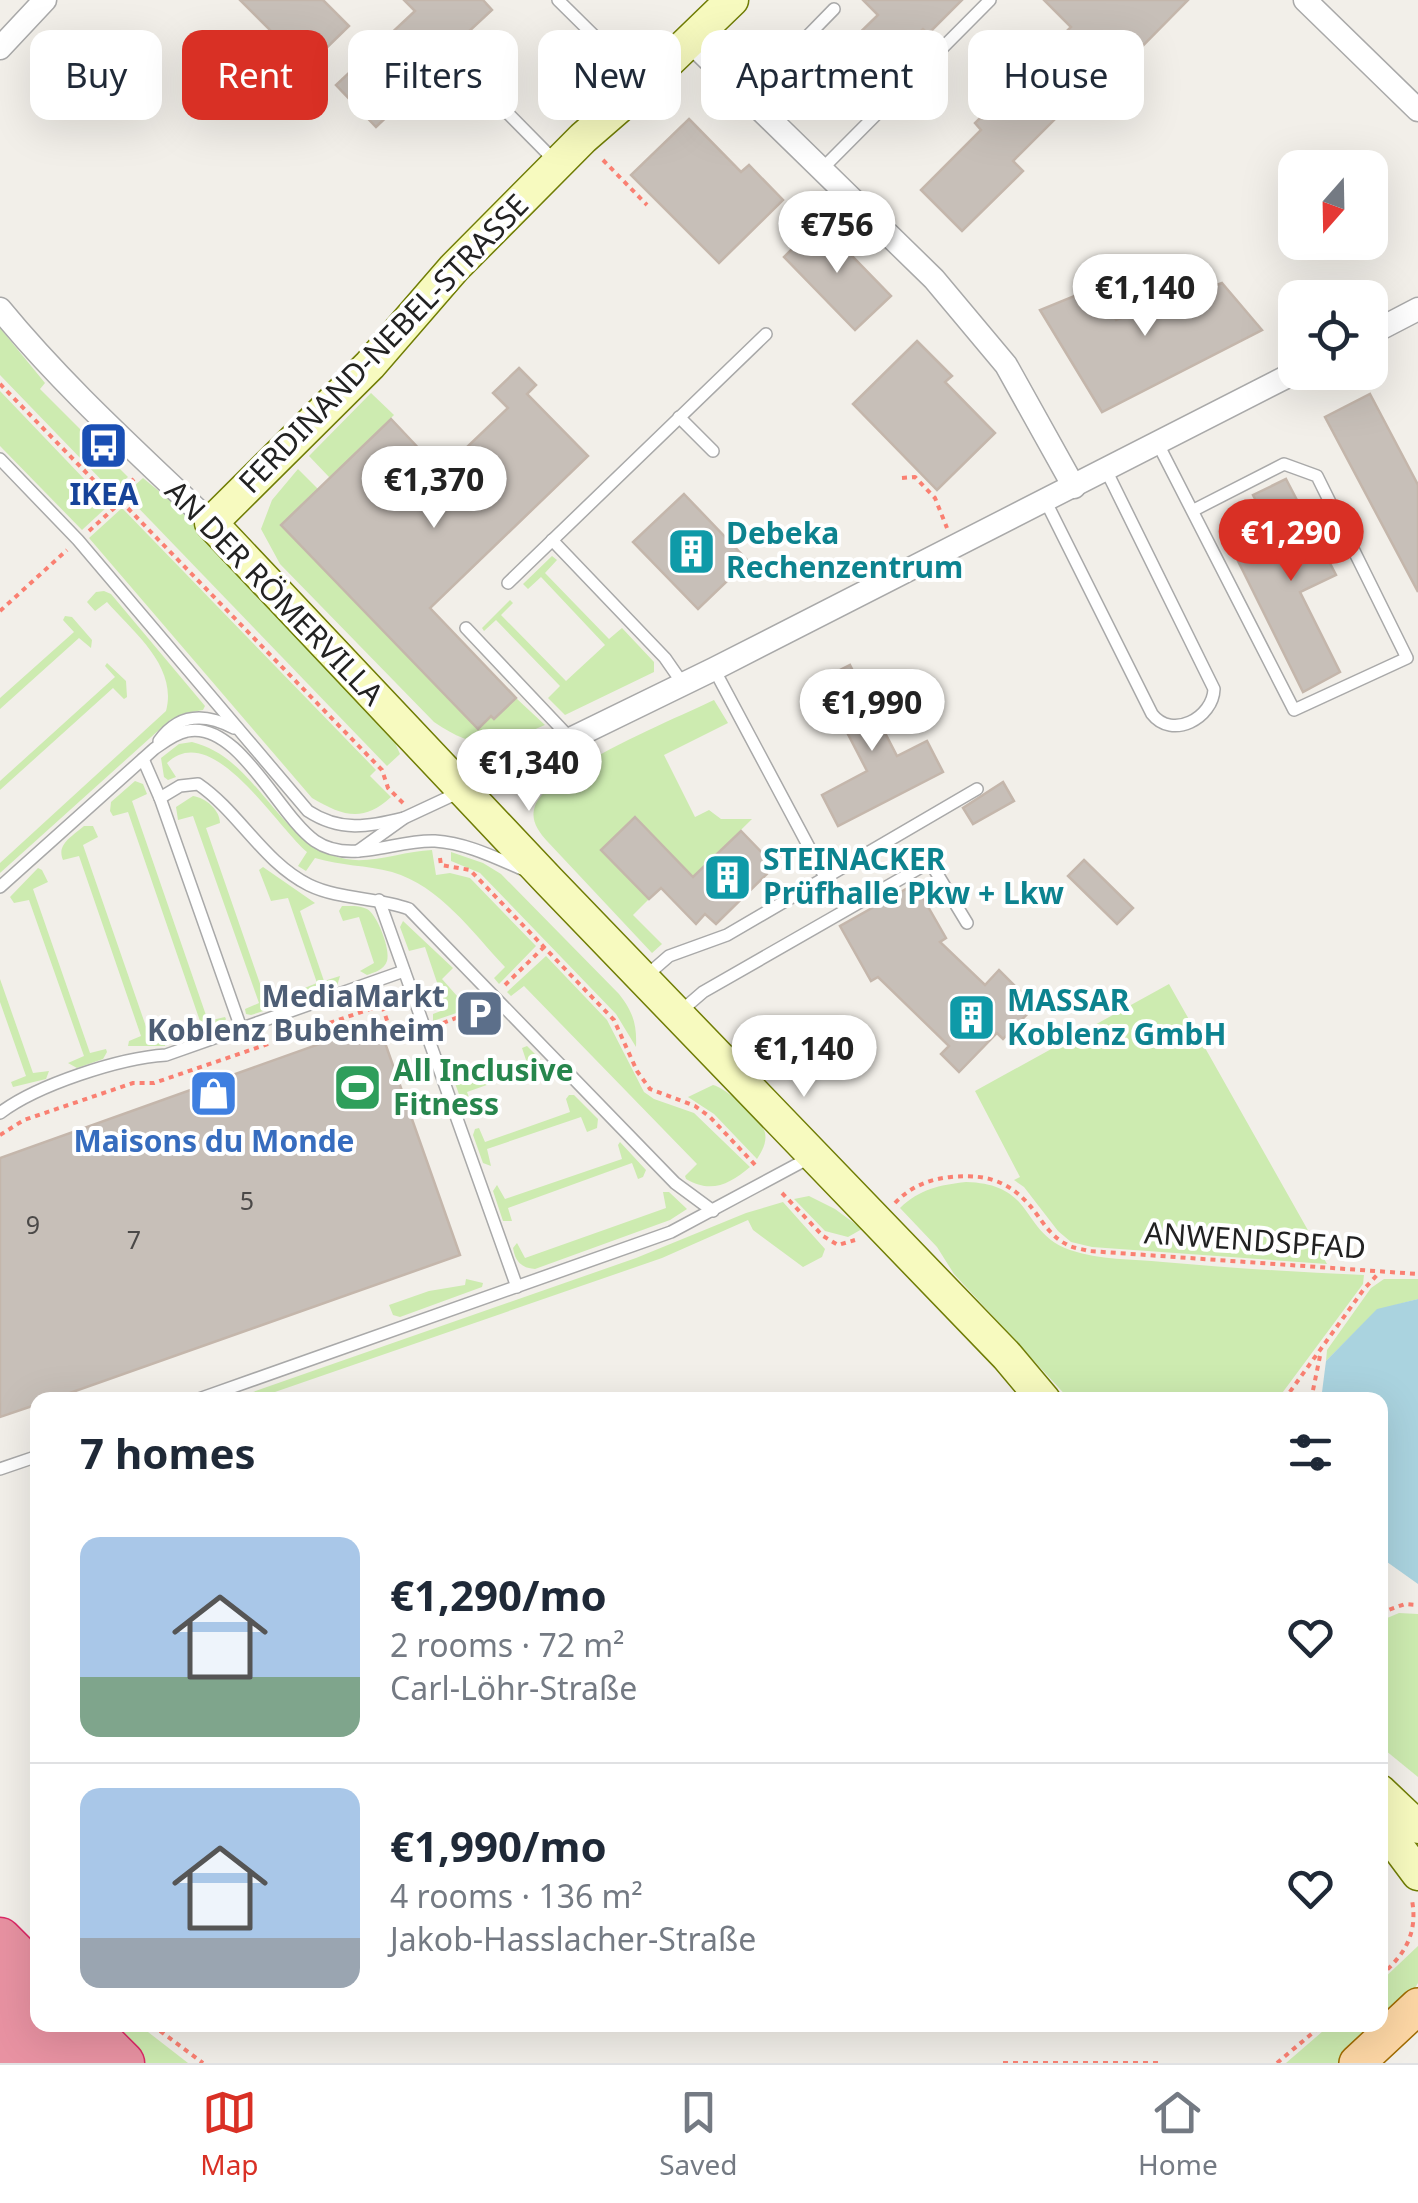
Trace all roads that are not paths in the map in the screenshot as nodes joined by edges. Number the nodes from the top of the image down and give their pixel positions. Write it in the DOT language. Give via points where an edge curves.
graph roads {
  1 [pos="45,0"];
  2 [pos="558,0"];
  3 [pos="732,0"];
  4 [pos="990,0"];
  5 [pos="1305,0"];
  6 [pos="834,9"];
  7 [pos="588,30"];
  8 [pos="813,30"];
  9 [pos="690,41"];
  10 [pos="0,48"];
  11 [pos="681,50"];
  12 [pos="701,52"];
  13 [pos="1418,110"];
  14 [pos="515,120"];
  15 [pos="603,120"];
  16 [pos="770,120"];
  17 [pos="558,163"];
  18 [pos="821,170"];
  19 [pos="0,308"];
  20 [pos="1418,309"];
  21 [pos="1388,325"];
  22 [pos="766,334"];
  23 [pos="1278,381"];
  24 [pos="680,417"];
  25 [pos="1158,444"];
  26 [pos="713,451"];
  27 [pos="0,459"];
  28 [pos="1106,470"];
  29 [pos="1074,487"];
  30 [pos="1045,500"];
  31 [pos="1194,510"];
  32 [pos="211,523"];
  33 [pos="552,540"];
  34 [pos="508,583"];
  35 [pos="466,628"];
  36 [pos="714,669"];
  37 [pos="683,684"];
  38 [pos="246,736"];
  39 [pos="570,738"];
  40 [pos="154,749"];
  41 [pos="142,759"];
  42 [pos="977,789"];
  43 [pos="464,790"];
  44 [pos="160,798"];
  45 [pos="404,818"];
  46 [pos="358,851"];
  47 [pos="826,879"];
  48 [pos="548,881"];
  49 [pos="0,887"];
  50 [pos="379,900"];
  51 [pos="967,923"];
  52 [pos="404,970"];
  53 [pos="643,979"];
  54 [pos="678,1014"];
  55 [pos="241,1028"];
  56 [pos="0,1114"];
  57 [pos="814,1155"];
  58 [pos="713,1210"];
  59 [pos="518,1287"];
  60 [pos="219,1392"];
  61 [pos="1037,1392"];
  62 [pos="30,1459"];
  63 [pos="0,1469"];
  64 [pos="1388,1775"];
  65 [pos="1388,1799"];
  66 [pos="1418,1800"];
  67 [pos="1418,1827"];
  68 [pos="1388,1837"];
  69 [pos="1412,1880"];
  70 [pos="0,1939"];
  71 [pos="30,1969"];
  72 [pos="0,1989"];
  73 [pos="1418,2006"];
  74 [pos="30,2019"];
  75 [pos="43,2032"];
  76 [pos="91,2032"];
  77 [pos="0,2039"];
  78 [pos="24,2063"];
  79 [pos="74,2063"];
  80 [pos="122,2063"];
  81 [pos="1358,2063"];
  1 -- 10 [label="street"];
  2 -- 7 [label="lane"];
  3 -- 9 [label="street, FERDINAND-NEBEL-STRASSE"];
  4 -- 18 [label="lane"];
  5 -- 13 [label="street"];
  6 -- 8 [label="lane"];
  9 -- 11 [label="street, FERDINAND-NEBEL-STRASSE"];
  9 -- 12 [label="street"];
  14 -- 17 [label="lane"];
  15 -- 17 [label="street, FERDINAND-NEBEL-STRASSE"];
  16 -- 18 [label="street"];
  17 -- 32 [label="street, FERDINAND-NEBEL-STRASSE"];
  18 -- 29 [label="street" via="934,279 1006,365"];
  19 -- 32 [label="street, AN DER RÖMERVILLA" via="73,392"];
  20 -- 21 [label="street"];
  22 -- 24 [label="lane"];
  23 -- 25 [label="street"];
  24 -- 26 [label="lane"];
  24 -- 33 [label="lane"];
  25 -- 28 [label="street"];
  25 -- 31 [label="lane"];
  27 -- 38 [label="lane"];
  28 -- 29 [label="street"];
  28 -- 30 [label="lane" via="1214,688 1208,712 1169,728 1152,714"];
  29 -- 30 [label="street"];
  30 -- 36 [label="street"];
  31 -- 31 [label="lane" via="1294,710 1406,658 1317,476 1284,464"];
  32 -- 43 [label="street, AN DER RÖMERVILLA"];
  33 -- 34 [label="lane"];
  33 -- 37 [label="lane"];
  35 -- 39 [label="lane"];
  36 -- 37 [label="street"];
  36 -- 47 [label="lane"];
  37 -- 39 [label="street"];
  38 -- 40 [label="lane" via="194,717 170,728"];
  38 -- 45 [label="lane" via="316,816 353,828"];
  39 -- 43 [label="street"];
  40 -- 41 [label="lane"];
  40 -- 46 [label="lane" via="182,732 215,734 314,840"];
  41 -- 44 [label="lane"];
  41 -- 49 [label="lane"];
  42 -- 47 [label="lane"];
  43 -- 45 [label="lane"];
  43 -- 48 [label="street, AN DER RÖMERVILLA"];
  44 -- 50 [label="lane" via="198,784 284,870 320,888"];
  44 -- 55 [label="lane"];
  45 -- 46 [label="lane"];
  46 -- 48 [label="lane" via="446,842"];
  47 -- 53 [label="lane" via="727,935 669,956"];
  48 -- 53 [label="street, AN DER RÖMERVILLA"];
  50 -- 52 [label="lane"];
  50 -- 58 [label="lane" via="408,909 667,1175"];
  51 -- 54 [label="lane" via="930,862 703,992"];
  52 -- 55 [label="lane"];
  52 -- 59 [label="lane"];
  53 -- 54 [label="street, AN DER RÖMERVILLA"];
  54 -- 57 [label="street, AN DER RÖMERVILLA"];
  55 -- 56 [label="lane" via="21,1097"];
  57 -- 58 [label="lane"];
  57 -- 61 [label="street, AN DER RÖMERVILLA"];
  58 -- 59 [label="lane" via="671,1232"];
  59 -- 60 [label="lane"];
  62 -- 63 [label="lane"];
  64 -- 66 [label="street"];
  65 -- 67 [label="street"];
  68 -- 69 [label="street"];
  70 -- 71 [label="highway"];
  72 -- 74 [label="highway"];
  73 -- 81 [label="main road"];
  75 -- 79 [label="highway"];
  76 -- 80 [label="highway"];
  77 -- 78 [label="highway"];
}
